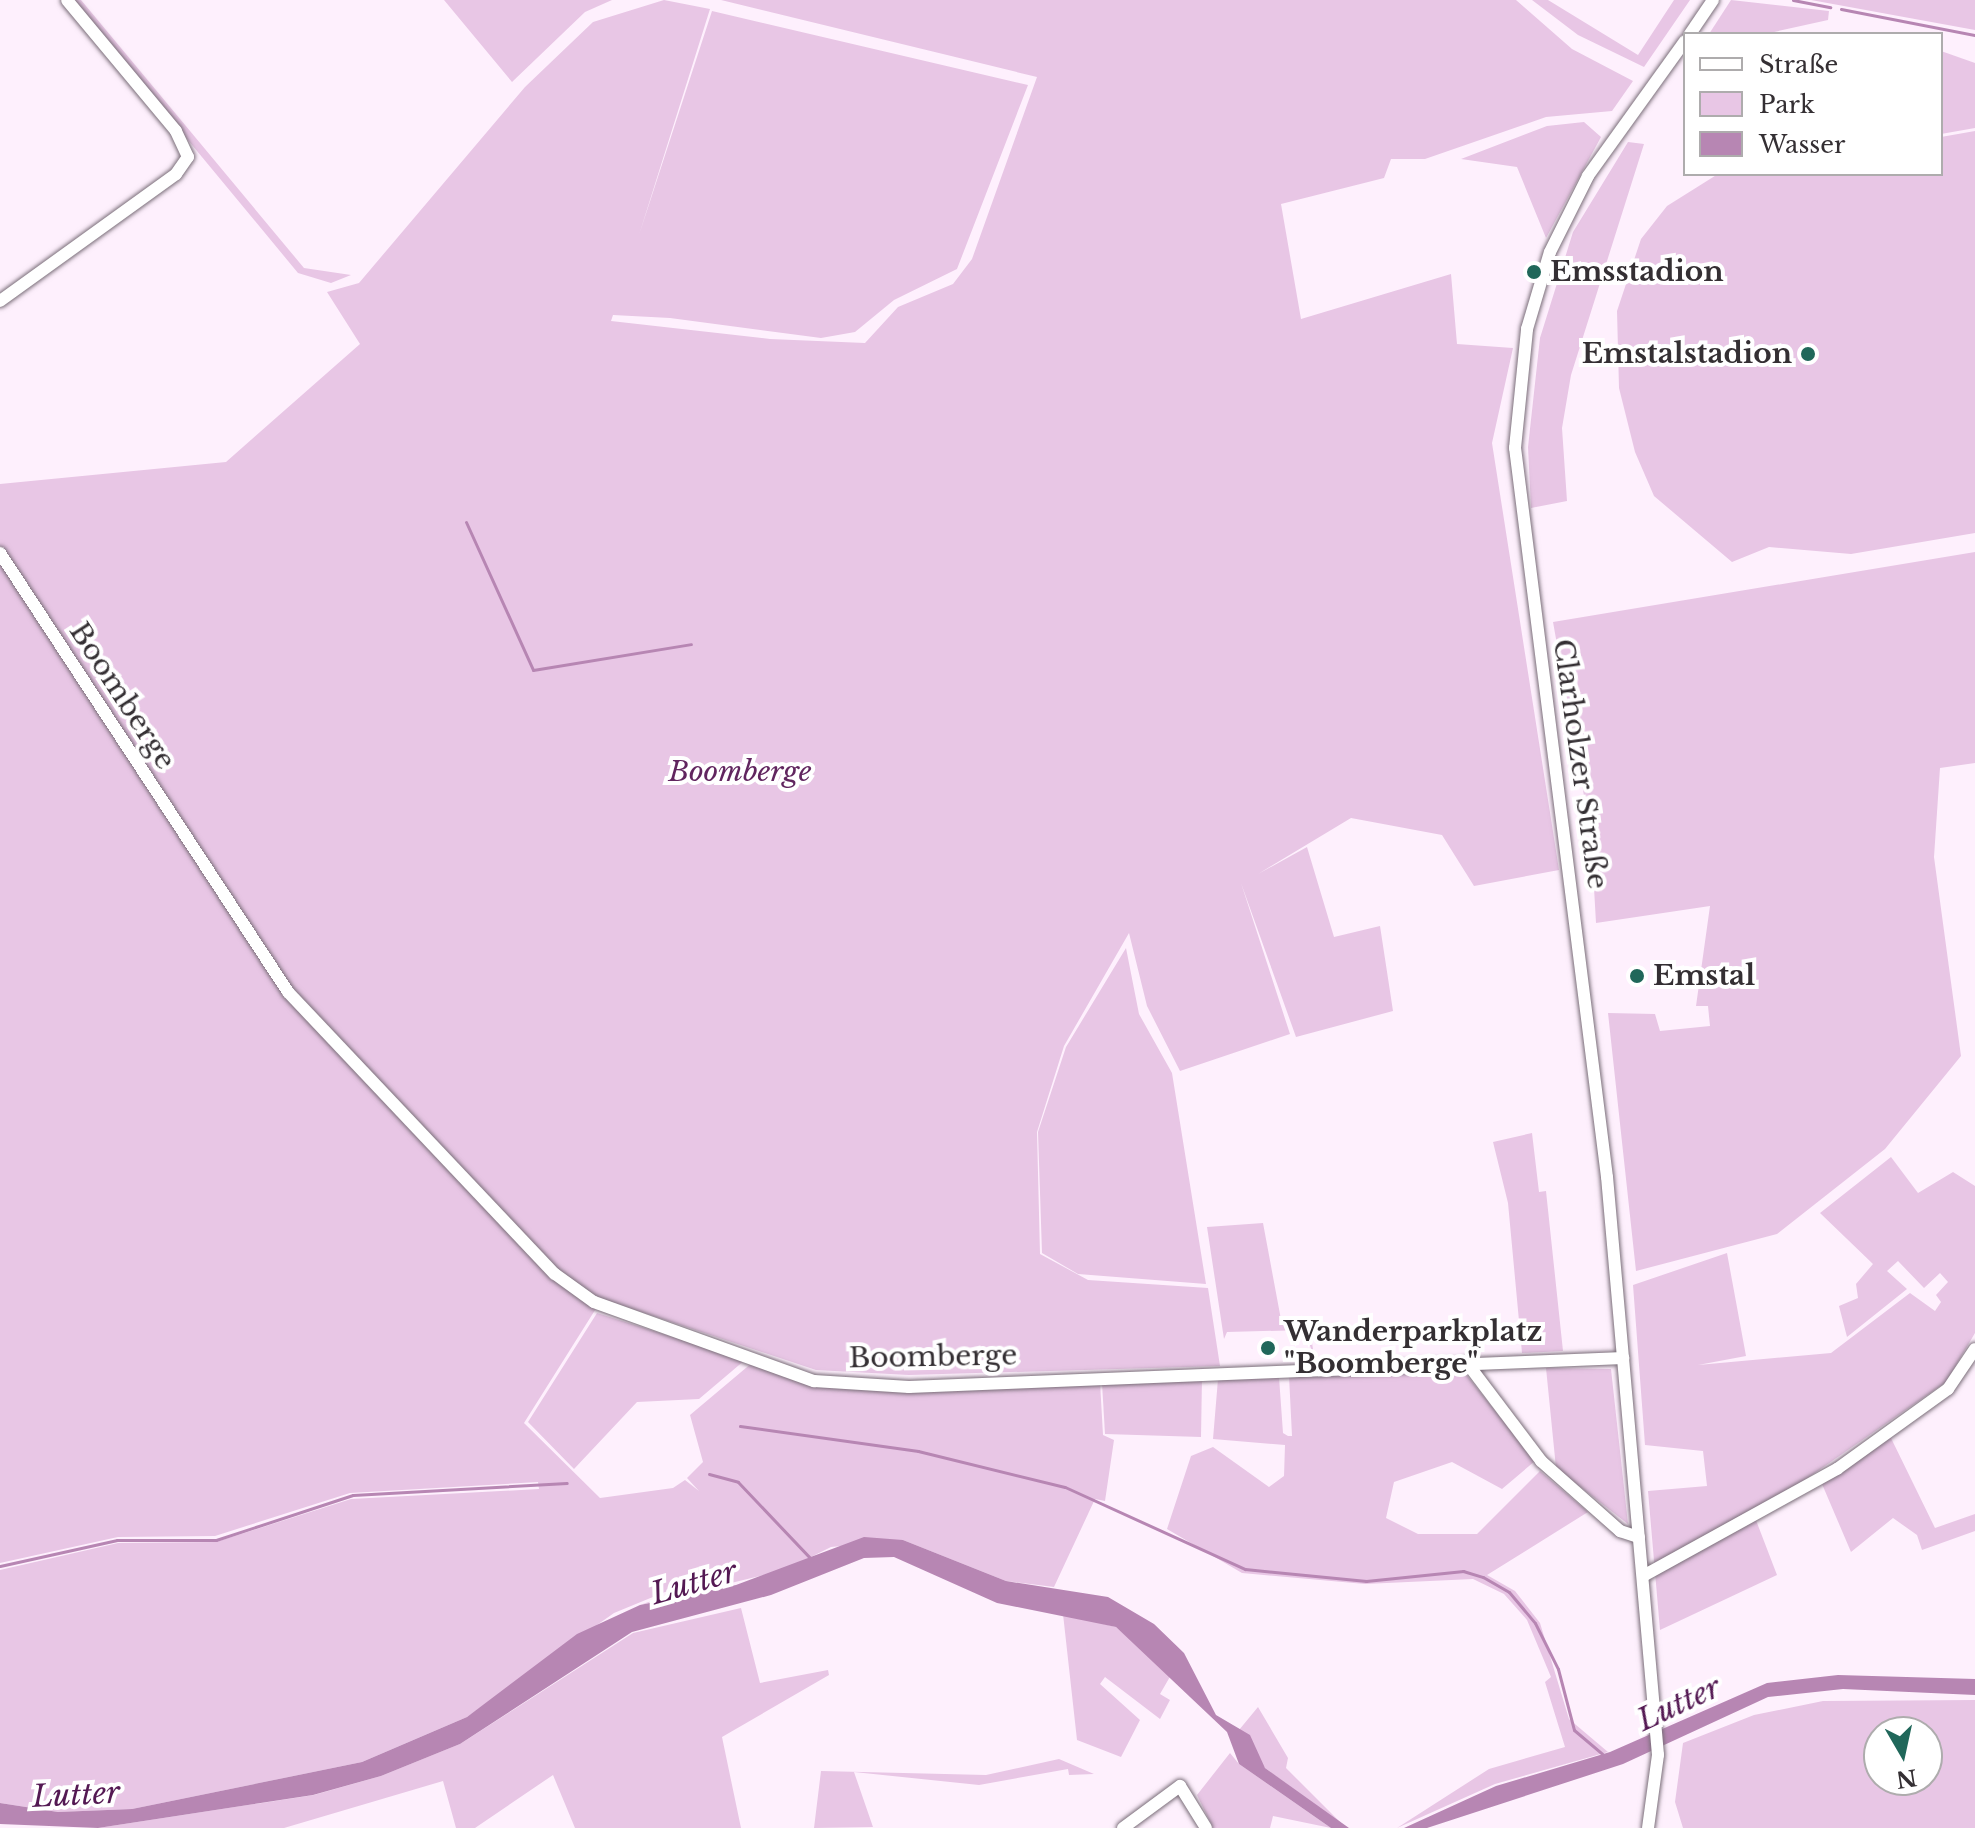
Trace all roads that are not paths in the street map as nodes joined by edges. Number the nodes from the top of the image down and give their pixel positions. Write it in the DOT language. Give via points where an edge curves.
graph roads {
  1 [pos="67,0"];
  2 [pos="1713,0"];
  3 [pos="1691,32"];
  4 [pos="1683,44"];
  5 [pos="0,301"];
  6 [pos="0,553"];
  7 [pos="1975,1349"];
  8 [pos="1623,1358"];
  9 [pos="1467,1363"];
  10 [pos="1639,1537"];
  11 [pos="1643,1576"];
  12 [pos="1123,1828"];
  13 [pos="1206,1828"];
  14 [pos="1648,1828"];
  1 -- 5 [label="street" via="176,131 188,157 176,174"];
  2 -- 3 [label="street"];
  4 -- 8 [label="street, Clarholzer Straße" via="1621,124 1562,224 1527,329 1516,400 1521,520 1594,1044"];
  6 -- 9 [label="street, Boomberge" via="288,992 555,1274 594,1302 814,1381 909,1387"];
  7 -- 11 [label="street" via="1948,1389 1837,1469"];
  8 -- 9 [label="street, Boomberge"];
  8 -- 10 [label="street, Clarholzer Straße"];
  9 -- 10 [label="street" via="1541,1461 1620,1531"];
  10 -- 11 [label="street, Clarholzer Straße"];
  11 -- 14 [label="street, Clarholzer Straße" via="1658,1755"];
  12 -- 13 [label="street" via="1180,1786"];
}
